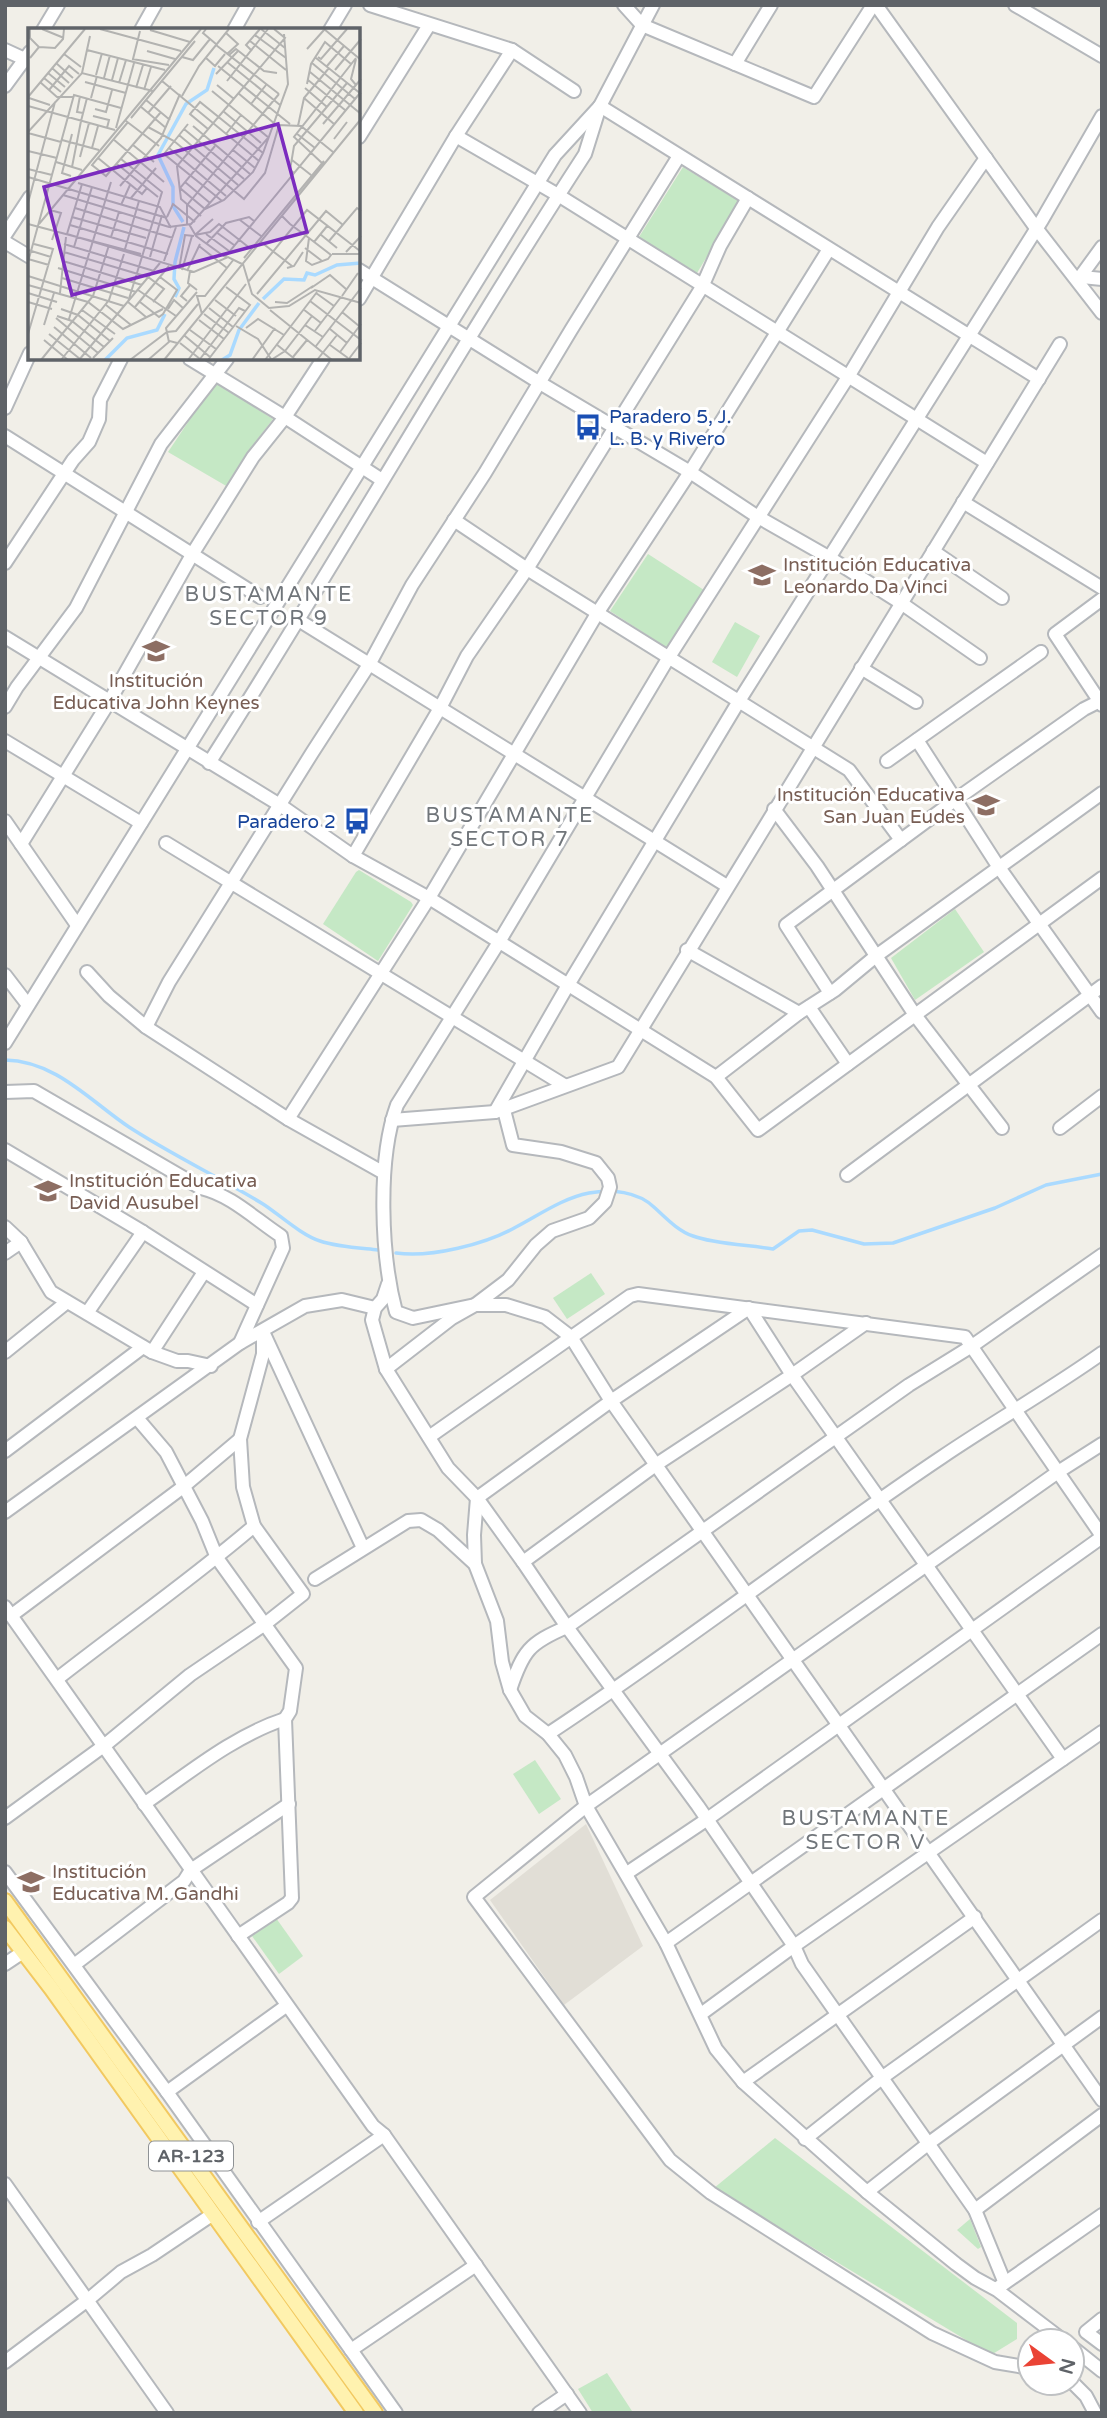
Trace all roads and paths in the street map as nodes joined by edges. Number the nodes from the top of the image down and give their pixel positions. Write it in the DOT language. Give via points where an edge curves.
graph roads {
  1 [pos="58,5"];
  2 [pos="155,5"];
  3 [pos="248,5"];
  4 [pos="345,5"];
  5 [pos="370,5"];
  6 [pos="625,5"];
  7 [pos="653,5"];
  8 [pos="771,5"];
  9 [pos="874,5"];
  10 [pos="1015,5"];
  11 [pos="429,25"];
  12 [pos="642,25"];
  13 [pos="44,28"];
  14 [pos="142,28"];
  15 [pos="234,28"];
  16 [pos="331,28"];
  17 [pos="5,50"];
  18 [pos="512,51"];
  19 [pos="1102,55"];
  20 [pos="28,58"];
  21 [pos="735,64"];
  22 [pos="5,86"];
  23 [pos="574,91"];
  24 [pos="600,106"];
  25 [pos="1102,116"];
  26 [pos="360,135"];
  27 [pos="456,135"];
  28 [pos="679,156"];
  29 [pos="986,158"];
  30 [pos="537,184"];
  31 [pos="558,195"];
  32 [pos="748,198"];
  33 [pos="28,200"];
  34 [pos="1036,228"];
  35 [pos="5,235"];
  36 [pos="627,239"];
  37 [pos="5,242"];
  38 [pos="1102,247"];
  39 [pos="829,249"];
  40 [pos="28,256"];
  41 [pos="360,271"];
  42 [pos="372,278"];
  43 [pos="1080,279"];
  44 [pos="1102,279"];
  45 [pos="702,287"];
  46 [pos="900,293"];
  47 [pos="360,297"];
  48 [pos="1102,313"];
  49 [pos="449,326"];
  50 [pos="776,332"];
  51 [pos="968,335"];
  52 [pos="470,339"];
  53 [pos="1060,344"];
  54 [pos="28,357"];
  55 [pos="120,360"];
  56 [pos="192,360"];
  57 [pos="226,360"];
  58 [pos="322,360"];
  59 [pos="216,375"];
  60 [pos="848,377"];
  61 [pos="1039,379"];
  62 [pos="540,383"];
  63 [pos="5,408"];
  64 [pos="285,417"];
  65 [pos="917,419"];
  66 [pos="614,426"];
  67 [pos="5,436"];
  68 [pos="987,463"];
  69 [pos="362,467"];
  70 [pos="65,472"];
  71 [pos="690,472"];
  72 [pos="382,480"];
  73 [pos="963,502"];
  74 [pos="127,512"];
  75 [pos="758,517"];
  76 [pos="454,520"];
  77 [pos="933,551"];
  78 [pos="193,553"];
  79 [pos="830,558"];
  80 [pos="5,563"];
  81 [pos="527,569"];
  82 [pos="1102,588"];
  83 [pos="260,597"];
  84 [pos="1002,598"];
  85 [pos="1102,598"];
  86 [pos="901,603"];
  87 [pos="598,612"];
  88 [pos="300,621"];
  89 [pos="5,637"];
  90 [pos="1041,652"];
  91 [pos="669,657"];
  92 [pos="39,658"];
  93 [pos="980,658"];
  94 [pos="370,663"];
  95 [pos="861,667"];
  96 [pos="109,702"];
  97 [pos="739,702"];
  98 [pos="916,702"];
  99 [pos="1101,702"];
  100 [pos="5,707"];
  101 [pos="440,708"];
  102 [pos="917,740"];
  103 [pos="5,741"];
  104 [pos="813,746"];
  105 [pos="187,750"];
  106 [pos="516,753"];
  107 [pos="887,761"];
  108 [pos="209,763"];
  109 [pos="62,775"];
  110 [pos="1102,793"];
  111 [pos="586,798"];
  112 [pos="956,800"];
  113 [pos="280,805"];
  114 [pos="774,809"];
  115 [pos="5,821"];
  116 [pos="141,823"];
  117 [pos="901,840"];
  118 [pos="655,842"];
  119 [pos="166,843"];
  120 [pos="21,844"];
  121 [pos="353,856"];
  122 [pos="998,866"];
  123 [pos="1102,878"];
  124 [pos="233,882"];
  125 [pos="727,886"];
  126 [pos="832,890"];
  127 [pos="429,898"];
  128 [pos="1040,924"];
  129 [pos="77,925"];
  130 [pos="499,942"];
  131 [pos="687,950"];
  132 [pos="876,956"];
  133 [pos="87,972"];
  134 [pos="380,974"];
  135 [pos="5,975"];
  136 [pos="568,985"];
  137 [pos="1102,986"];
  138 [pos="830,993"];
  139 [pos="1089,995"];
  140 [pos="28,1005"];
  141 [pos="804,1010"];
  142 [pos="1102,1013"];
  143 [pos="915,1015"];
  144 [pos="451,1017"];
  145 [pos="146,1027"];
  146 [pos="639,1028"];
  147 [pos="5,1043"];
  148 [pos="524,1060"];
  149 [pos="848,1064"];
  150 [pos="716,1077"];
  151 [pos="564,1085"];
  152 [pos="968,1085"];
  153 [pos="5,1092"];
  154 [pos="1102,1096"];
  155 [pos="499,1111"];
  156 [pos="288,1119"];
  157 [pos="392,1120"];
  158 [pos="1002,1128"];
  159 [pos="1059,1128"];
  160 [pos="5,1150"];
  161 [pos="384,1173"];
  162 [pos="847,1175"];
  163 [pos="5,1227"];
  164 [pos="143,1232"];
  165 [pos="20,1242"];
  166 [pos="5,1253"];
  167 [pos="1102,1255"];
  168 [pos="204,1272"];
  169 [pos="389,1283"];
  170 [pos="67,1302"];
  171 [pos="257,1305"];
  172 [pos="475,1305"];
  173 [pos="375,1308"];
  174 [pos="749,1308"];
  175 [pos="87,1313"];
  176 [pos="866,1323"];
  177 [pos="262,1331"];
  178 [pos="570,1336"];
  179 [pos="240,1343"];
  180 [pos="972,1346"];
  181 [pos="148,1349"];
  182 [pos="5,1352"];
  183 [pos="1102,1353"];
  184 [pos="211,1366"];
  185 [pos="386,1369"];
  186 [pos="792,1376"];
  187 [pos="611,1401"];
  188 [pos="1016,1410"];
  189 [pos="137,1418"];
  190 [pos="835,1436"];
  191 [pos="429,1437"];
  192 [pos="240,1438"];
  193 [pos="1102,1444"];
  194 [pos="5,1451"];
  195 [pos="657,1464"];
  196 [pos="1058,1472"];
  197 [pos="183,1487"];
  198 [pos="477,1498"];
  199 [pos="881,1501"];
  200 [pos="5,1512"];
  201 [pos="254,1526"];
  202 [pos="703,1529"];
  203 [pos="1102,1537"];
  204 [pos="363,1548"];
  205 [pos="217,1558"];
  206 [pos="523,1562"];
  207 [pos="475,1564"];
  208 [pos="925,1566"];
  209 [pos="315,1579"];
  210 [pos="747,1594"];
  211 [pos="9,1611"];
  212 [pos="265,1624"];
  213 [pos="567,1627"];
  214 [pos="971,1630"];
  215 [pos="1102,1634"];
  216 [pos="793,1659"];
  217 [pos="57,1679"];
  218 [pos="510,1690"];
  219 [pos="614,1691"];
  220 [pos="1016,1694"];
  221 [pos="285,1720"];
  222 [pos="837,1724"];
  223 [pos="1102,1732"];
  224 [pos="548,1734"];
  225 [pos="105,1745"];
  226 [pos="661,1754"];
  227 [pos="1062,1759"];
  228 [pos="884,1787"];
  229 [pos="145,1804"];
  230 [pos="289,1804"];
  231 [pos="586,1806"];
  232 [pos="5,1818"];
  233 [pos="706,1820"];
  234 [pos="928,1855"];
  235 [pos="191,1870"];
  236 [pos="5,1871"];
  237 [pos="627,1873"];
  238 [pos="749,1883"];
  239 [pos="5,1901"];
  240 [pos="975,1917"];
  241 [pos="1102,1920"];
  242 [pos="5,1928"];
  243 [pos="238,1936"];
  244 [pos="666,1943"];
  245 [pos="794,1946"];
  246 [pos="23,1952"];
  247 [pos="5,1964"];
  248 [pos="74,1965"];
  249 [pos="1016,1980"];
  250 [pos="286,2006"];
  251 [pos="701,2014"];
  252 [pos="838,2014"];
  253 [pos="1102,2017"];
  254 [pos="1063,2044"];
  255 [pos="883,2077"];
  256 [pos="743,2082"];
  257 [pos="167,2092"];
  258 [pos="1102,2100"];
  259 [pos="1102,2115"];
  260 [pos="384,2135"];
  261 [pos="805,2139"];
  262 [pos="929,2143"];
  263 [pos="5,2184"];
  264 [pos="867,2192"];
  265 [pos="975,2210"];
  266 [pos="213,2214"];
  267 [pos="1102,2214"];
  268 [pos="258,2222"];
  269 [pos="475,2266"];
  270 [pos="1001,2285"];
  271 [pos="89,2300"];
  272 [pos="1102,2319"];
  273 [pos="1048,2327"];
  274 [pos="1102,2344"];
  275 [pos="351,2350"];
  276 [pos="1086,2358"];
  277 [pos="5,2362"];
  278 [pos="1016,2366"];
  279 [pos="1102,2371"];
  280 [pos="567,2394"];
  281 [pos="1086,2396"];
  282 [pos="167,2413"];
  283 [pos="356,2413"];
  284 [pos="375,2413"];
  285 [pos="396,2413"];
  286 [pos="539,2413"];
  287 [pos="580,2413"];
  288 [pos="1095,2413"];
  1 -- 13 [label="street"];
  2 -- 14 [label="street"];
  3 -- 15 [label="street"];
  4 -- 16 [label="street"];
  5 -- 11 [label="street"];
  6 -- 12 [label="street"];
  7 -- 12 [label="street"];
  8 -- 21 [label="street"];
  9 -- 21 [label="street" via="814,97"];
  9 -- 29 [label="street"];
  10 -- 19 [label="street"];
  11 -- 18 [label="street"];
  11 -- 26 [label="street"];
  12 -- 21 [label="street"];
  12 -- 24 [label="street"];
  17 -- 20 [label="street"];
  18 -- 23 [label="street"];
  18 -- 27 [label="street"];
  20 -- 22 [label="street"];
  24 -- 28 [label="street"];
  24 -- 30 [label="street" via="555,155"];
  24 -- 31 [label="street" via="585,154"];
  25 -- 34 [label="street"];
  27 -- 30 [label="street"];
  27 -- 42 [label="street"];
  28 -- 32 [label="street"];
  28 -- 36 [label="street"];
  29 -- 34 [label="street"];
  29 -- 46 [label="street"];
  30 -- 31 [label="street"];
  30 -- 49 [label="street"];
  31 -- 36 [label="street"];
  31 -- 52 [label="street"];
  32 -- 39 [label="street"];
  32 -- 45 [label="street"];
  33 -- 35 [label="street"];
  34 -- 43 [label="street"];
  34 -- 51 [label="street"];
  36 -- 45 [label="street"];
  36 -- 62 [label="street"];
  37 -- 40 [label="street"];
  38 -- 43 [label="street"];
  39 -- 46 [label="street"];
  39 -- 50 [label="street"];
  41 -- 42 [label="street"];
  42 -- 47 [label="street"];
  42 -- 49 [label="street"];
  43 -- 44 [label="street"];
  43 -- 48 [label="street"];
  45 -- 50 [label="street"];
  45 -- 66 [label="street"];
  46 -- 51 [label="street"];
  46 -- 60 [label="street"];
  49 -- 52 [label="street"];
  49 -- 69 [label="street"];
  50 -- 60 [label="street"];
  50 -- 71 [label="street"];
  51 -- 61 [label="street"];
  51 -- 65 [label="street"];
  52 -- 62 [label="street"];
  52 -- 72 [label="street"];
  53 -- 61 [label="street"];
  54 -- 63 [label="street"];
  55 -- 70 [label="street" via="100,400 95,431"];
  56 -- 59 [label="street"];
  57 -- 59 [label="street"];
  58 -- 64 [label="street"];
  59 -- 64 [label="street"];
  59 -- 74 [label="street" via="161,444"];
  60 -- 65 [label="street"];
  60 -- 75 [label="street"];
  61 -- 68 [label="street"];
  62 -- 66 [label="street"];
  62 -- 76 [label="street"];
  64 -- 69 [label="street"];
  64 -- 78 [label="street" via="253,457"];
  65 -- 68 [label="street"];
  65 -- 79 [label="street"];
  66 -- 71 [label="street"];
  66 -- 81 [label="street"];
  67 -- 70 [label="street"];
  68 -- 73 [label="street"];
  69 -- 72 [label="street"];
  69 -- 105 [label="street"];
  70 -- 74 [label="street"];
  70 -- 80 [label="street"];
  71 -- 75 [label="street"];
  71 -- 87 [label="street"];
  72 -- 88 [label="street"];
  73 -- 77 [label="street"];
  73 -- 82 [label="street"];
  74 -- 78 [label="street"];
  74 -- 92 [label="street" via="76,608"];
  75 -- 79 [label="street"];
  75 -- 91 [label="street"];
  76 -- 81 [label="street"];
  76 -- 94 [label="street"];
  77 -- 84 [label="street"];
  77 -- 86 [label="street"];
  78 -- 83 [label="street"];
  78 -- 96 [label="street"];
  79 -- 86 [label="street"];
  79 -- 97 [label="street"];
  81 -- 87 [label="street"];
  81 -- 101 [label="street" via="467,656"];
  85 -- 99 [label="street" via="1055,634"];
  86 -- 93 [label="street"];
  86 -- 95 [label="street"];
  87 -- 91 [label="street"];
  87 -- 106 [label="street"];
  88 -- 94 [label="street"];
  88 -- 108 [label="street"];
  89 -- 92 [label="street"];
  90 -- 102 [label="street"];
  91 -- 97 [label="street"];
  91 -- 111 [label="street"];
  92 -- 96 [label="street"];
  92 -- 100 [label="street"];
  94 -- 101 [label="street"];
  94 -- 113 [label="street"];
  95 -- 98 [label="street"];
  95 -- 104 [label="street"];
  96 -- 105 [label="street"];
  96 -- 109 [label="street"];
  97 -- 104 [label="street"];
  97 -- 118 [label="street"];
  99 -- 112 [label="street" via="1084,709"];
  101 -- 106 [label="street"];
  101 -- 121 [label="street"];
  102 -- 107 [label="street"];
  102 -- 112 [label="street"];
  103 -- 109 [label="street"];
  104 -- 114 [label="street"];
  104 -- 117 [label="street" via="849,770"];
  105 -- 108 [label="street"];
  105 -- 116 [label="street"];
  106 -- 111 [label="street"];
  106 -- 127 [label="street"];
  108 -- 113 [label="street"];
  109 -- 116 [label="street"];
  109 -- 120 [label="street"];
  110 -- 122 [label="street"];
  111 -- 118 [label="street"];
  111 -- 130 [label="street"];
  112 -- 117 [label="street"];
  112 -- 122 [label="street"];
  113 -- 121 [label="street"];
  113 -- 124 [label="street"];
  114 -- 125 [label="street"];
  114 -- 126 [label="street"];
  115 -- 120 [label="street"];
  116 -- 129 [label="street"];
  117 -- 126 [label="street"];
  118 -- 125 [label="street"];
  118 -- 136 [label="street"];
  119 -- 124 [label="street"];
  120 -- 129 [label="street"];
  121 -- 127 [label="street"];
  122 -- 128 [label="street"];
  122 -- 132 [label="street"];
  123 -- 128 [label="street"];
  124 -- 134 [label="street"];
  124 -- 145 [label="street"];
  125 -- 131 [label="street"];
  126 -- 132 [label="street"];
  126 -- 138 [label="street" via="786,925"];
  127 -- 130 [label="street"];
  127 -- 134 [label="street"];
  128 -- 139 [label="street"];
  128 -- 143 [label="street"];
  129 -- 140 [label="street"];
  130 -- 136 [label="street"];
  130 -- 144 [label="street"];
  131 -- 141 [label="street"];
  131 -- 146 [label="street"];
  132 -- 138 [label="street"];
  132 -- 143 [label="street"];
  133 -- 145 [label="street"];
  134 -- 144 [label="street"];
  134 -- 156 [label="street"];
  135 -- 140 [label="street"];
  136 -- 146 [label="street"];
  136 -- 148 [label="street"];
  137 -- 139 [label="street"];
  138 -- 141 [label="street"];
  139 -- 142 [label="street"];
  139 -- 152 [label="street"];
  140 -- 147 [label="street"];
  141 -- 149 [label="street"];
  141 -- 150 [label="street"];
  143 -- 149 [label="street"];
  143 -- 152 [label="street"];
  144 -- 148 [label="street"];
  144 -- 157 [label="street"];
  145 -- 156 [label="street"];
  146 -- 150 [label="street"];
  146 -- 151 [label="street" via="618,1067"];
  148 -- 151 [label="street"];
  148 -- 155 [label="street"];
  149 -- 150 [label="street" via="758,1130"];
  151 -- 155 [label="street"];
  152 -- 158 [label="street"];
  152 -- 162 [label="street"];
  153 -- 171 [label="street" via="34,1091 235,1203 281,1236 283,1248"];
  154 -- 159 [label="street"];
  155 -- 157 [label="street"];
  155 -- 172 [label="street" via="513,1145 596,1163 608,1178 609,1192 599,1211 552,1231 508,1280"];
  156 -- 161 [label="street"];
  157 -- 161 [label="street"];
  160 -- 164 [label="street"];
  161 -- 169 [label="street"];
  163 -- 165 [label="street"];
  164 -- 168 [label="street"];
  164 -- 175 [label="street"];
  165 -- 166 [label="street"];
  165 -- 170 [label="street" via="51,1292"];
  167 -- 180 [label="street"];
  168 -- 171 [label="street"];
  168 -- 181 [label="street"];
  169 -- 172 [label="street" via="396,1312 413,1318"];
  169 -- 173 [label="street"];
  170 -- 175 [label="street"];
  170 -- 182 [label="street"];
  171 -- 179 [label="street"];
  172 -- 178 [label="street" via="506,1305 535,1314"];
  172 -- 185 [label="street"];
  173 -- 177 [label="street" via="342,1300 305,1306"];
  173 -- 185 [label="street" via="372,1320"];
  174 -- 176 [label="street"];
  174 -- 178 [label="street" via="638,1294"];
  174 -- 186 [label="street"];
  174 -- 187 [label="street"];
  175 -- 181 [label="street"];
  176 -- 180 [label="street" via="965,1337"];
  176 -- 186 [label="street"];
  177 -- 179 [label="street"];
  177 -- 192 [label="street" via="263,1354"];
  177 -- 204 [label="street"];
  178 -- 187 [label="street"];
  178 -- 191 [label="street"];
  179 -- 184 [label="street"];
  180 -- 188 [label="street"];
  180 -- 190 [label="street"];
  181 -- 184 [label="street" via="177,1361"];
  181 -- 194 [label="street"];
  183 -- 188 [label="street"];
  184 -- 189 [label="street"];
  185 -- 191 [label="street"];
  186 -- 190 [label="street"];
  186 -- 195 [label="street"];
  187 -- 195 [label="street"];
  187 -- 198 [label="street"];
  188 -- 196 [label="street"];
  188 -- 199 [label="street"];
  189 -- 197 [label="street" via="166,1452"];
  189 -- 200 [label="street"];
  190 -- 199 [label="street"];
  190 -- 202 [label="street"];
  191 -- 198 [label="street"];
  192 -- 197 [label="street"];
  192 -- 201 [label="street" via="243,1487"];
  193 -- 196 [label="street"];
  195 -- 202 [label="street"];
  195 -- 206 [label="street"];
  196 -- 203 [label="street"];
  196 -- 208 [label="street"];
  197 -- 205 [label="street"];
  197 -- 211 [label="street"];
  198 -- 206 [label="street"];
  198 -- 207 [label="street"];
  199 -- 208 [label="street"];
  199 -- 210 [label="street"];
  201 -- 205 [label="street"];
  201 -- 212 [label="street" via="303,1594"];
  202 -- 210 [label="street"];
  202 -- 213 [label="street"];
  203 -- 214 [label="street"];
  204 -- 207 [label="street" via="408,1521 421,1520"];
  204 -- 209 [label="street"];
  205 -- 212 [label="street"];
  205 -- 217 [label="street"];
  206 -- 213 [label="street"];
  207 -- 218 [label="street" via="497,1621"];
  208 -- 214 [label="street"];
  208 -- 216 [label="street"];
  210 -- 216 [label="street"];
  210 -- 219 [label="street"];
  211 -- 217 [label="street"];
  212 -- 221 [label="street" via="296,1668"];
  212 -- 225 [label="street" via="190,1675"];
  213 -- 218 [label="street" via="542,1637 523,1656"];
  213 -- 219 [label="street"];
  214 -- 220 [label="street"];
  214 -- 222 [label="street"];
  215 -- 220 [label="street"];
  216 -- 222 [label="street"];
  216 -- 226 [label="street"];
  217 -- 225 [label="street"];
  218 -- 224 [label="street" via="525,1716"];
  219 -- 224 [label="street"];
  219 -- 226 [label="street"];
  220 -- 227 [label="street"];
  220 -- 228 [label="street"];
  221 -- 229 [label="street" via="234,1743"];
  221 -- 230 [label="street"];
  222 -- 228 [label="street"];
  222 -- 233 [label="street"];
  223 -- 227 [label="street"];
  224 -- 231 [label="street" via="565,1755"];
  225 -- 229 [label="street"];
  225 -- 232 [label="street"];
  226 -- 231 [label="street"];
  226 -- 233 [label="street"];
  227 -- 234 [label="street"];
  228 -- 234 [label="street"];
  228 -- 238 [label="street"];
  229 -- 235 [label="street"];
  230 -- 235 [label="street"];
  230 -- 243 [label="street" via="292,1898"];
  231 -- 237 [label="street"];
  231 -- 278 [label="street" via="474,1897 670,2160 710,2193 932,2333 995,2362"];
  233 -- 237 [label="street"];
  233 -- 238 [label="street"];
  234 -- 240 [label="street"];
  234 -- 245 [label="street"];
  235 -- 243 [label="street"];
  235 -- 248 [label="street" via="184,1881"];
  236 -- 248 [label="street"];
  237 -- 244 [label="street"];
  238 -- 244 [label="street"];
  238 -- 245 [label="street"];
  239 -- 284 [label="main road, AR-123"];
  240 -- 249 [label="street"];
  240 -- 252 [label="street"];
  241 -- 249 [label="street"];
  242 -- 246 [label="main road, AR-123"];
  243 -- 250 [label="street"];
  244 -- 251 [label="street"];
  245 -- 251 [label="street"];
  245 -- 252 [label="street"];
  246 -- 247 [label="street"];
  246 -- 266 [label="main road, AR-123"];
  248 -- 257 [label="street"];
  249 -- 254 [label="street"];
  249 -- 255 [label="street"];
  250 -- 257 [label="street"];
  250 -- 260 [label="street"];
  251 -- 256 [label="street" via="716,2049"];
  252 -- 255 [label="street"];
  252 -- 256 [label="street"];
  253 -- 254 [label="street"];
  254 -- 258 [label="street"];
  254 -- 262 [label="street"];
  255 -- 261 [label="street"];
  255 -- 262 [label="street"];
  256 -- 261 [label="street"];
  257 -- 268 [label="street"];
  259 -- 265 [label="street"];
  260 -- 268 [label="street"];
  260 -- 269 [label="street"];
  261 -- 264 [label="street"];
  262 -- 264 [label="street"];
  262 -- 265 [label="street"];
  263 -- 271 [label="street"];
  264 -- 270 [label="street" via="975,2278"];
  265 -- 270 [label="street"];
  266 -- 271 [label="street" via="121,2272"];
  266 -- 283 [label="main road, AR-123"];
  267 -- 270 [label="street"];
  268 -- 275 [label="street"];
  269 -- 275 [label="street"];
  269 -- 280 [label="street"];
  270 -- 273 [label="street"];
  271 -- 277 [label="street"];
  271 -- 282 [label="street"];
  272 -- 274 [label="street" via="1086,2332"];
  275 -- 285 [label="street"];
  276 -- 279 [label="street"];
  280 -- 286 [label="street"];
  280 -- 287 [label="street"];
  281 -- 288 [label="street"];
}
